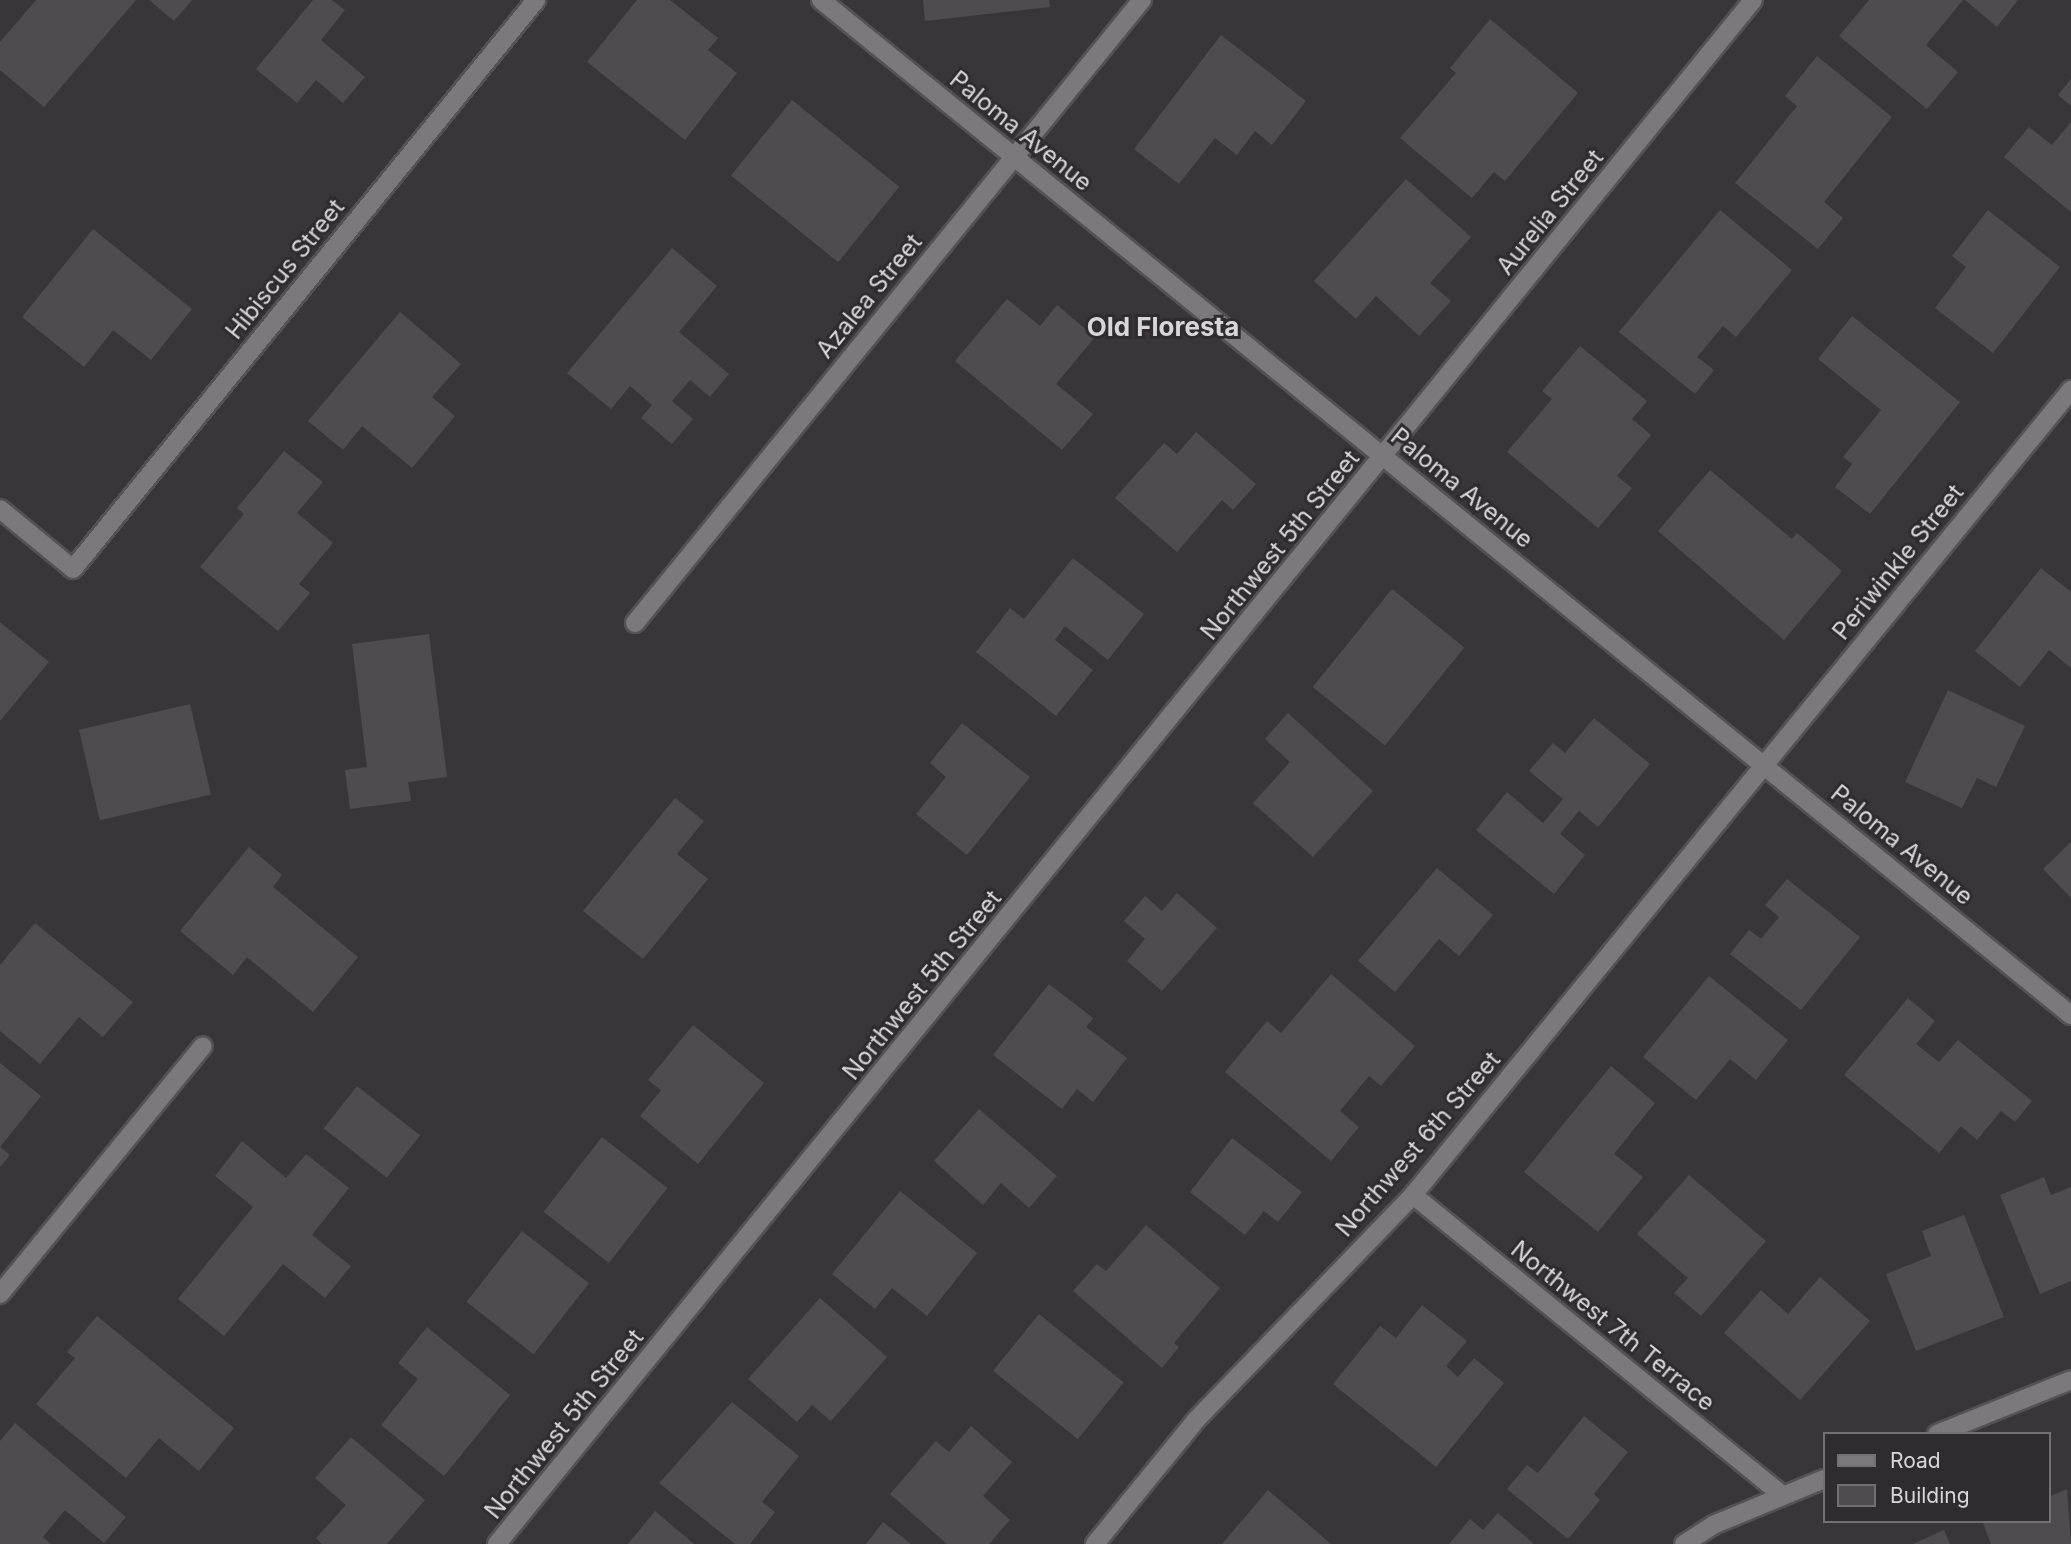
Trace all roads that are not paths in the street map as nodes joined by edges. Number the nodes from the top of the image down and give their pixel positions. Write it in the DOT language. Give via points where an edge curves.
graph roads {
  1 [pos="536,0"];
  2 [pos="821,0"];
  3 [pos="1142,0"];
  4 [pos="1753,0"];
  5 [pos="1014,157"];
  6 [pos="2071,390"];
  7 [pos="1384,456"];
  8 [pos="0,509"];
  9 [pos="635,623"];
  10 [pos="1764,764"];
  11 [pos="2071,1015"];
  12 [pos="203,1046"];
  13 [pos="1413,1195"];
  14 [pos="0,1294"];
  15 [pos="2071,1380"];
  16 [pos="1942,1432"];
  17 [pos="1822,1480"];
  18 [pos="1782,1496"];
  19 [pos="497,1544"];
  20 [pos="1095,1544"];
  21 [pos="1684,1544"];
  1 -- 8 [label="street, Hibiscus Street" via="73,569"];
  2 -- 5 [label="street, Paloma Avenue"];
  3 -- 5 [label="street, Azalea Street"];
  4 -- 7 [label="street, Aurelia Street"];
  5 -- 7 [label="street, Paloma Avenue"];
  5 -- 9 [label="street, Azalea Street"];
  6 -- 10 [label="street, Periwinkle Street"];
  7 -- 10 [label="street, Paloma Avenue"];
  7 -- 19 [label="street, Northwest 5th Street"];
  10 -- 11 [label="street, Paloma Avenue"];
  10 -- 13 [label="street, Northwest 6th Street"];
  12 -- 14 [label="street"];
  13 -- 18 [label="street, Northwest 7th Terrace"];
  13 -- 20 [label="street, Northwest 6th Street" via="1196,1420"];
  15 -- 16 [label="street"];
  17 -- 18 [label="street"];
  18 -- 21 [label="street" via="1713,1525"];
}
